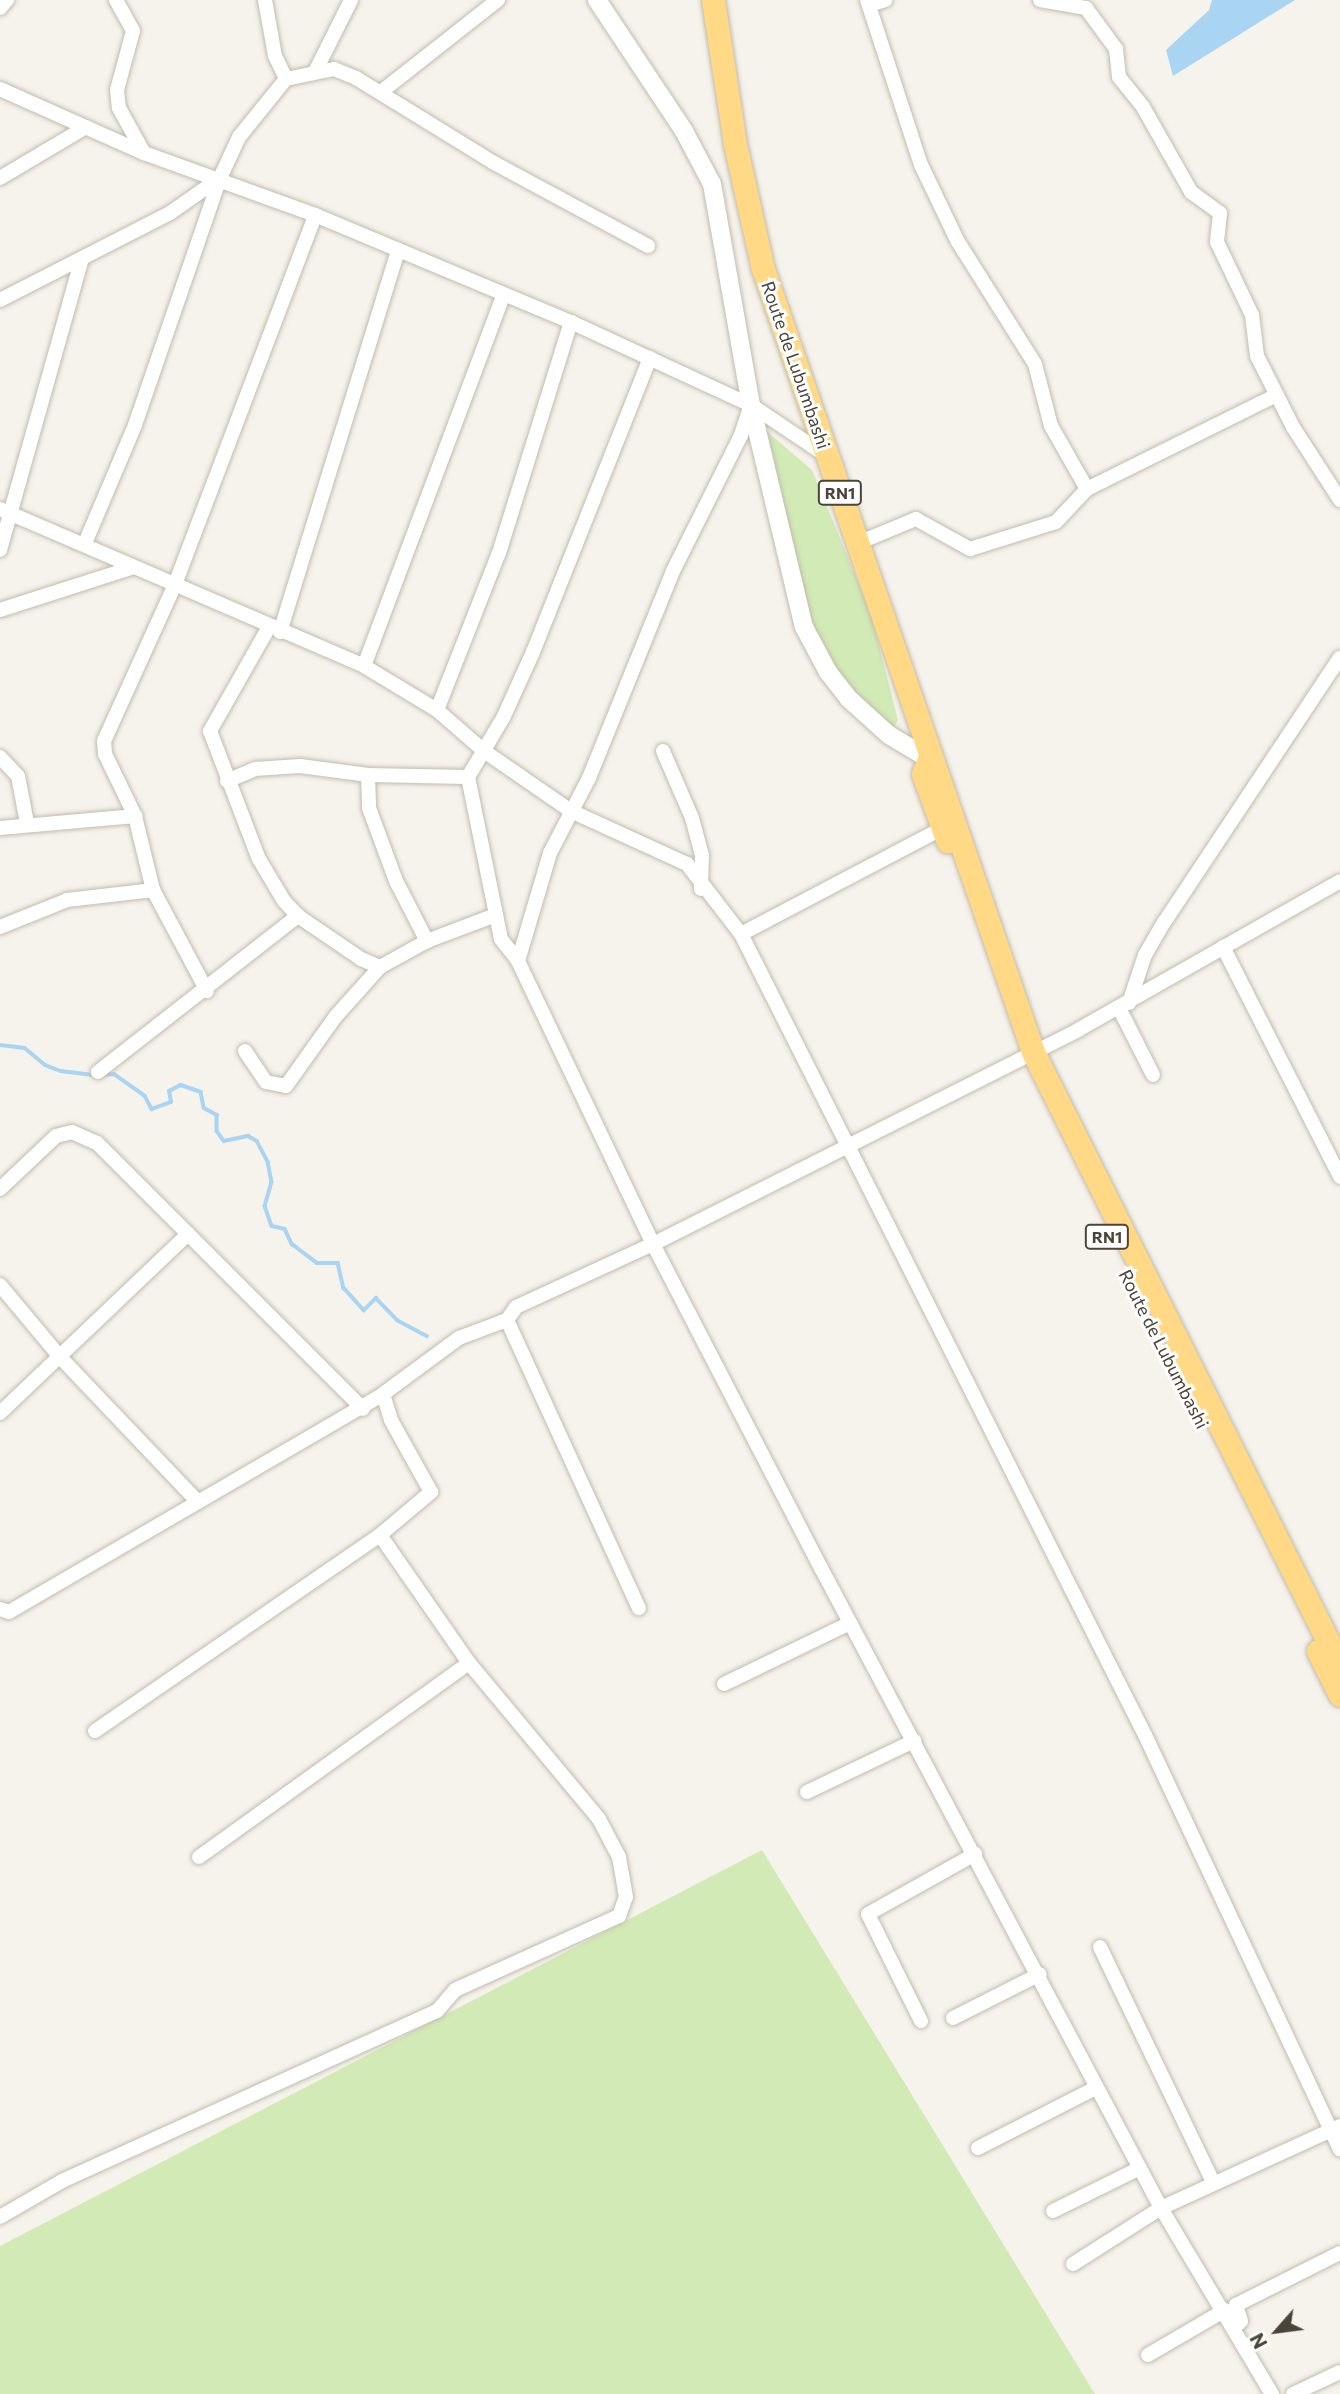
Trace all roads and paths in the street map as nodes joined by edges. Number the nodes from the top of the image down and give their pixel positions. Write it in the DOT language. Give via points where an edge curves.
graph roads {
  1 [pos="7,0"];
  2 [pos="116,0"];
  3 [pos="265,0"];
  4 [pos="351,0"];
  5 [pos="498,0"];
  6 [pos="597,0"];
  7 [pos="713,0"];
  8 [pos="885,0"];
  9 [pos="1040,0"];
  10 [pos="868,3"];
  11 [pos="0,8"];
  12 [pos="316,70"];
  13 [pos="286,79"];
  14 [pos="0,89"];
  15 [pos="381,92"];
  16 [pos="86,127"];
  17 [pos="144,153"];
  18 [pos="0,178"];
  19 [pos="220,178"];
  20 [pos="315,215"];
  21 [pos="648,246"];
  22 [pos="398,250"];
  23 [pos="82,259"];
  24 [pos="503,297"];
  25 [pos="0,300"];
  26 [pos="570,322"];
  27 [pos="650,358"];
  28 [pos="1276,395"];
  29 [pos="751,405"];
  30 [pos="827,456"];
  31 [pos="1087,489"];
  32 [pos="1340,500"];
  33 [pos="4,510"];
  34 [pos="85,543"];
  35 [pos="858,543"];
  36 [pos="0,550"];
  37 [pos="131,568"];
  38 [pos="174,587"];
  39 [pos="0,610"];
  40 [pos="275,630"];
  41 [pos="1340,658"];
  42 [pos="364,666"];
  43 [pos="437,710"];
  44 [pos="484,751"];
  45 [pos="663,751"];
  46 [pos="0,757"];
  47 [pos="929,759"];
  48 [pos="368,775"];
  49 [pos="468,777"];
  50 [pos="227,781"];
  51 [pos="571,811"];
  52 [pos="135,816"];
  53 [pos="27,823"];
  54 [pos="0,828"];
  55 [pos="943,828"];
  56 [pos="1340,881"];
  57 [pos="701,889"];
  58 [pos="153,890"];
  59 [pos="298,916"];
  60 [pos="493,916"];
  61 [pos="0,927"];
  62 [pos="741,934"];
  63 [pos="427,941"];
  64 [pos="1223,947"];
  65 [pos="518,961"];
  66 [pos="380,967"];
  67 [pos="207,991"];
  68 [pos="1124,1005"];
  69 [pos="245,1051"];
  70 [pos="1028,1054"];
  71 [pos="98,1072"];
  72 [pos="1153,1075"];
  73 [pos="846,1143"];
  74 [pos="1340,1177"];
  75 [pos="3,1179"];
  76 [pos="188,1234"];
  77 [pos="653,1244"];
  78 [pos="0,1285"];
  79 [pos="507,1321"];
  80 [pos="60,1357"];
  81 [pos="383,1394"];
  82 [pos="363,1409"];
  83 [pos="0,1413"];
  84 [pos="198,1502"];
  85 [pos="380,1535"];
  86 [pos="639,1608"];
  87 [pos="0,1609"];
  88 [pos="850,1623"];
  89 [pos="469,1663"];
  90 [pos="1340,1665"];
  91 [pos="724,1684"];
  92 [pos="1340,1695"];
  93 [pos="95,1731"];
  94 [pos="914,1741"];
  95 [pos="807,1792"];
  96 [pos="975,1854"];
  97 [pos="199,1857"];
  98 [pos="1100,1947"];
  99 [pos="1040,1974"];
  100 [pos="953,2018"];
  101 [pos="921,2021"];
  102 [pos="1096,2088"];
  103 [pos="1336,2129"];
  104 [pos="978,2148"];
  105 [pos="1340,2149"];
  106 [pos="1140,2168"];
  107 [pos="1213,2182"];
  108 [pos="1161,2208"];
  109 [pos="1054,2211"];
  110 [pos="0,2217"];
  111 [pos="1340,2253"];
  112 [pos="1073,2264"];
  113 [pos="1225,2310"];
  114 [pos="1234,2327"];
  115 [pos="1149,2355"];
  116 [pos="1340,2372"];
  117 [pos="1272,2394"];
  118 [pos="1293,2394"];
  1 -- 11 [label="street"];
  2 -- 17 [label="street" via="133,32 117,90 119,108"];
  3 -- 13 [label="street" via="275,56"];
  4 -- 12 [label="street"];
  5 -- 15 [label="street"];
  6 -- 29 [label="street" via="684,131 712,184"];
  7 -- 30 [label="highway, Route de Lubumbashi / RN1" via="735,144 763,269"];
  8 -- 10 [label="street"];
  9 -- 28 [label="street" via="1086,8 1115,49 1119,77 1143,107 1191,192 1220,213 1217,242 1252,316 1257,356"];
  10 -- 31 [label="street" via="921,165 957,240 1035,364 1051,426"];
  12 -- 13 [label="street"];
  12 -- 15 [label="street" via="334,69"];
  13 -- 19 [label="street" via="239,137"];
  14 -- 16 [label="street"];
  15 -- 21 [label="street" via="494,163"];
  16 -- 17 [label="street"];
  16 -- 18 [label="street"];
  17 -- 19 [label="street"];
  19 -- 20 [label="street"];
  19 -- 23 [label="street" via="170,213"];
  19 -- 34 [label="street" via="135,425"];
  20 -- 22 [label="street"];
  20 -- 38 [label="street"];
  22 -- 24 [label="street"];
  22 -- 40 [label="street"];
  23 -- 25 [label="street"];
  23 -- 33 [label="street"];
  24 -- 26 [label="street"];
  24 -- 42 [label="street"];
  26 -- 27 [label="street"];
  26 -- 43 [label="street" via="499,553"];
  27 -- 29 [label="street"];
  27 -- 44 [label="street" via="533,652"];
  28 -- 31 [label="street"];
  28 -- 32 [label="street"];
  29 -- 30 [label="street"];
  29 -- 47 [label="street" via="804,628 816,652 869,720"];
  29 -- 51 [label="street" via="741,435 673,570 655,622"];
  30 -- 35 [label="highway, Route de Lubumbashi / RN1"];
  31 -- 35 [label="street" via="1056,522 970,549 916,519"];
  33 -- 34 [label="street"];
  33 -- 36 [label="street"];
  34 -- 37 [label="street"];
  35 -- 47 [label="highway, Route de Lubumbashi / RN1"];
  37 -- 38 [label="street"];
  37 -- 39 [label="street"];
  38 -- 40 [label="street"];
  38 -- 52 [label="street" via="104,741 105,754"];
  40 -- 42 [label="street"];
  40 -- 50 [label="street" via="210,731"];
  41 -- 68 [label="street" via="1165,921"];
  42 -- 43 [label="street"];
  43 -- 44 [label="street"];
  44 -- 49 [label="street"];
  44 -- 51 [label="street"];
  45 -- 57 [label="street" via="692,818 702,855"];
  46 -- 53 [label="street" via="18,776"];
  47 -- 55 [label="highway, Route de Lubumbashi / RN1" via="923,774"];
  47 -- 70 [label="highway, Route de Lubumbashi / RN1" via="940,772 949,797"];
  48 -- 49 [label="street"];
  48 -- 50 [label="street" via="300,766 255,769"];
  48 -- 63 [label="street" via="369,808 396,881"];
  49 -- 60 [label="street"];
  50 -- 59 [label="street" via="259,859"];
  51 -- 57 [label="street" via="687,864"];
  51 -- 65 [label="street" via="536,889"];
  52 -- 53 [label="street"];
  52 -- 58 [label="street"];
  53 -- 54 [label="street"];
  55 -- 62 [label="street"];
  55 -- 70 [label="highway, Route de Lubumbashi / RN1"];
  56 -- 64 [label="street"];
  57 -- 62 [label="street"];
  58 -- 61 [label="street" via="66,900"];
  58 -- 67 [label="street"];
  59 -- 66 [label="street"];
  59 -- 67 [label="street"];
  60 -- 63 [label="street"];
  60 -- 65 [label="street" via="501,939"];
  62 -- 73 [label="street"];
  63 -- 66 [label="street"];
  64 -- 68 [label="street"];
  64 -- 74 [label="street"];
  65 -- 77 [label="street"];
  66 -- 69 [label="street" via="336,1016 286,1086 266,1083"];
  67 -- 71 [label="street"];
  68 -- 70 [label="street"];
  68 -- 72 [label="street"];
  70 -- 73 [label="street"];
  70 -- 90 [label="highway, Route de Lubumbashi / RN1"];
  70 -- 92 [label="highway, Route de Lubumbashi / RN1" via="1095,1213"];
  73 -- 77 [label="street"];
  73 -- 103 [label="street" via="1145,1735"];
  75 -- 76 [label="street" via="56,1136 72,1132 97,1143"];
  76 -- 80 [label="street"];
  76 -- 82 [label="street"];
  77 -- 79 [label="street" via="516,1307"];
  77 -- 88 [label="street"];
  78 -- 80 [label="street"];
  79 -- 81 [label="street" via="459,1338"];
  79 -- 86 [label="street"];
  80 -- 83 [label="street"];
  80 -- 84 [label="street"];
  81 -- 82 [label="street"];
  81 -- 85 [label="street" via="391,1420 431,1492"];
  82 -- 84 [label="street"];
  84 -- 87 [label="street" via="9,1612"];
  85 -- 89 [label="street"];
  85 -- 93 [label="street"];
  88 -- 91 [label="street"];
  88 -- 94 [label="street"];
  89 -- 97 [label="street"];
  89 -- 110 [label="street" via="599,1819 619,1857 626,1897 619,1916 455,1990 437,2011 62,2181"];
  94 -- 95 [label="street"];
  94 -- 96 [label="street"];
  96 -- 99 [label="street"];
  96 -- 101 [label="street" via="868,1914"];
  98 -- 107 [label="street"];
  99 -- 100 [label="street"];
  99 -- 102 [label="street"];
  102 -- 104 [label="street"];
  102 -- 106 [label="street"];
  103 -- 105 [label="street"];
  103 -- 107 [label="street"];
  106 -- 108 [label="street"];
  106 -- 109 [label="street"];
  107 -- 108 [label="street"];
  108 -- 112 [label="street"];
  108 -- 113 [label="street"];
  111 -- 114 [label="street" via="1236,2305 1241,2320"];
  113 -- 114 [label="street"];
  113 -- 115 [label="street"];
  114 -- 117 [label="street"];
  116 -- 118 [label="street"];
}
